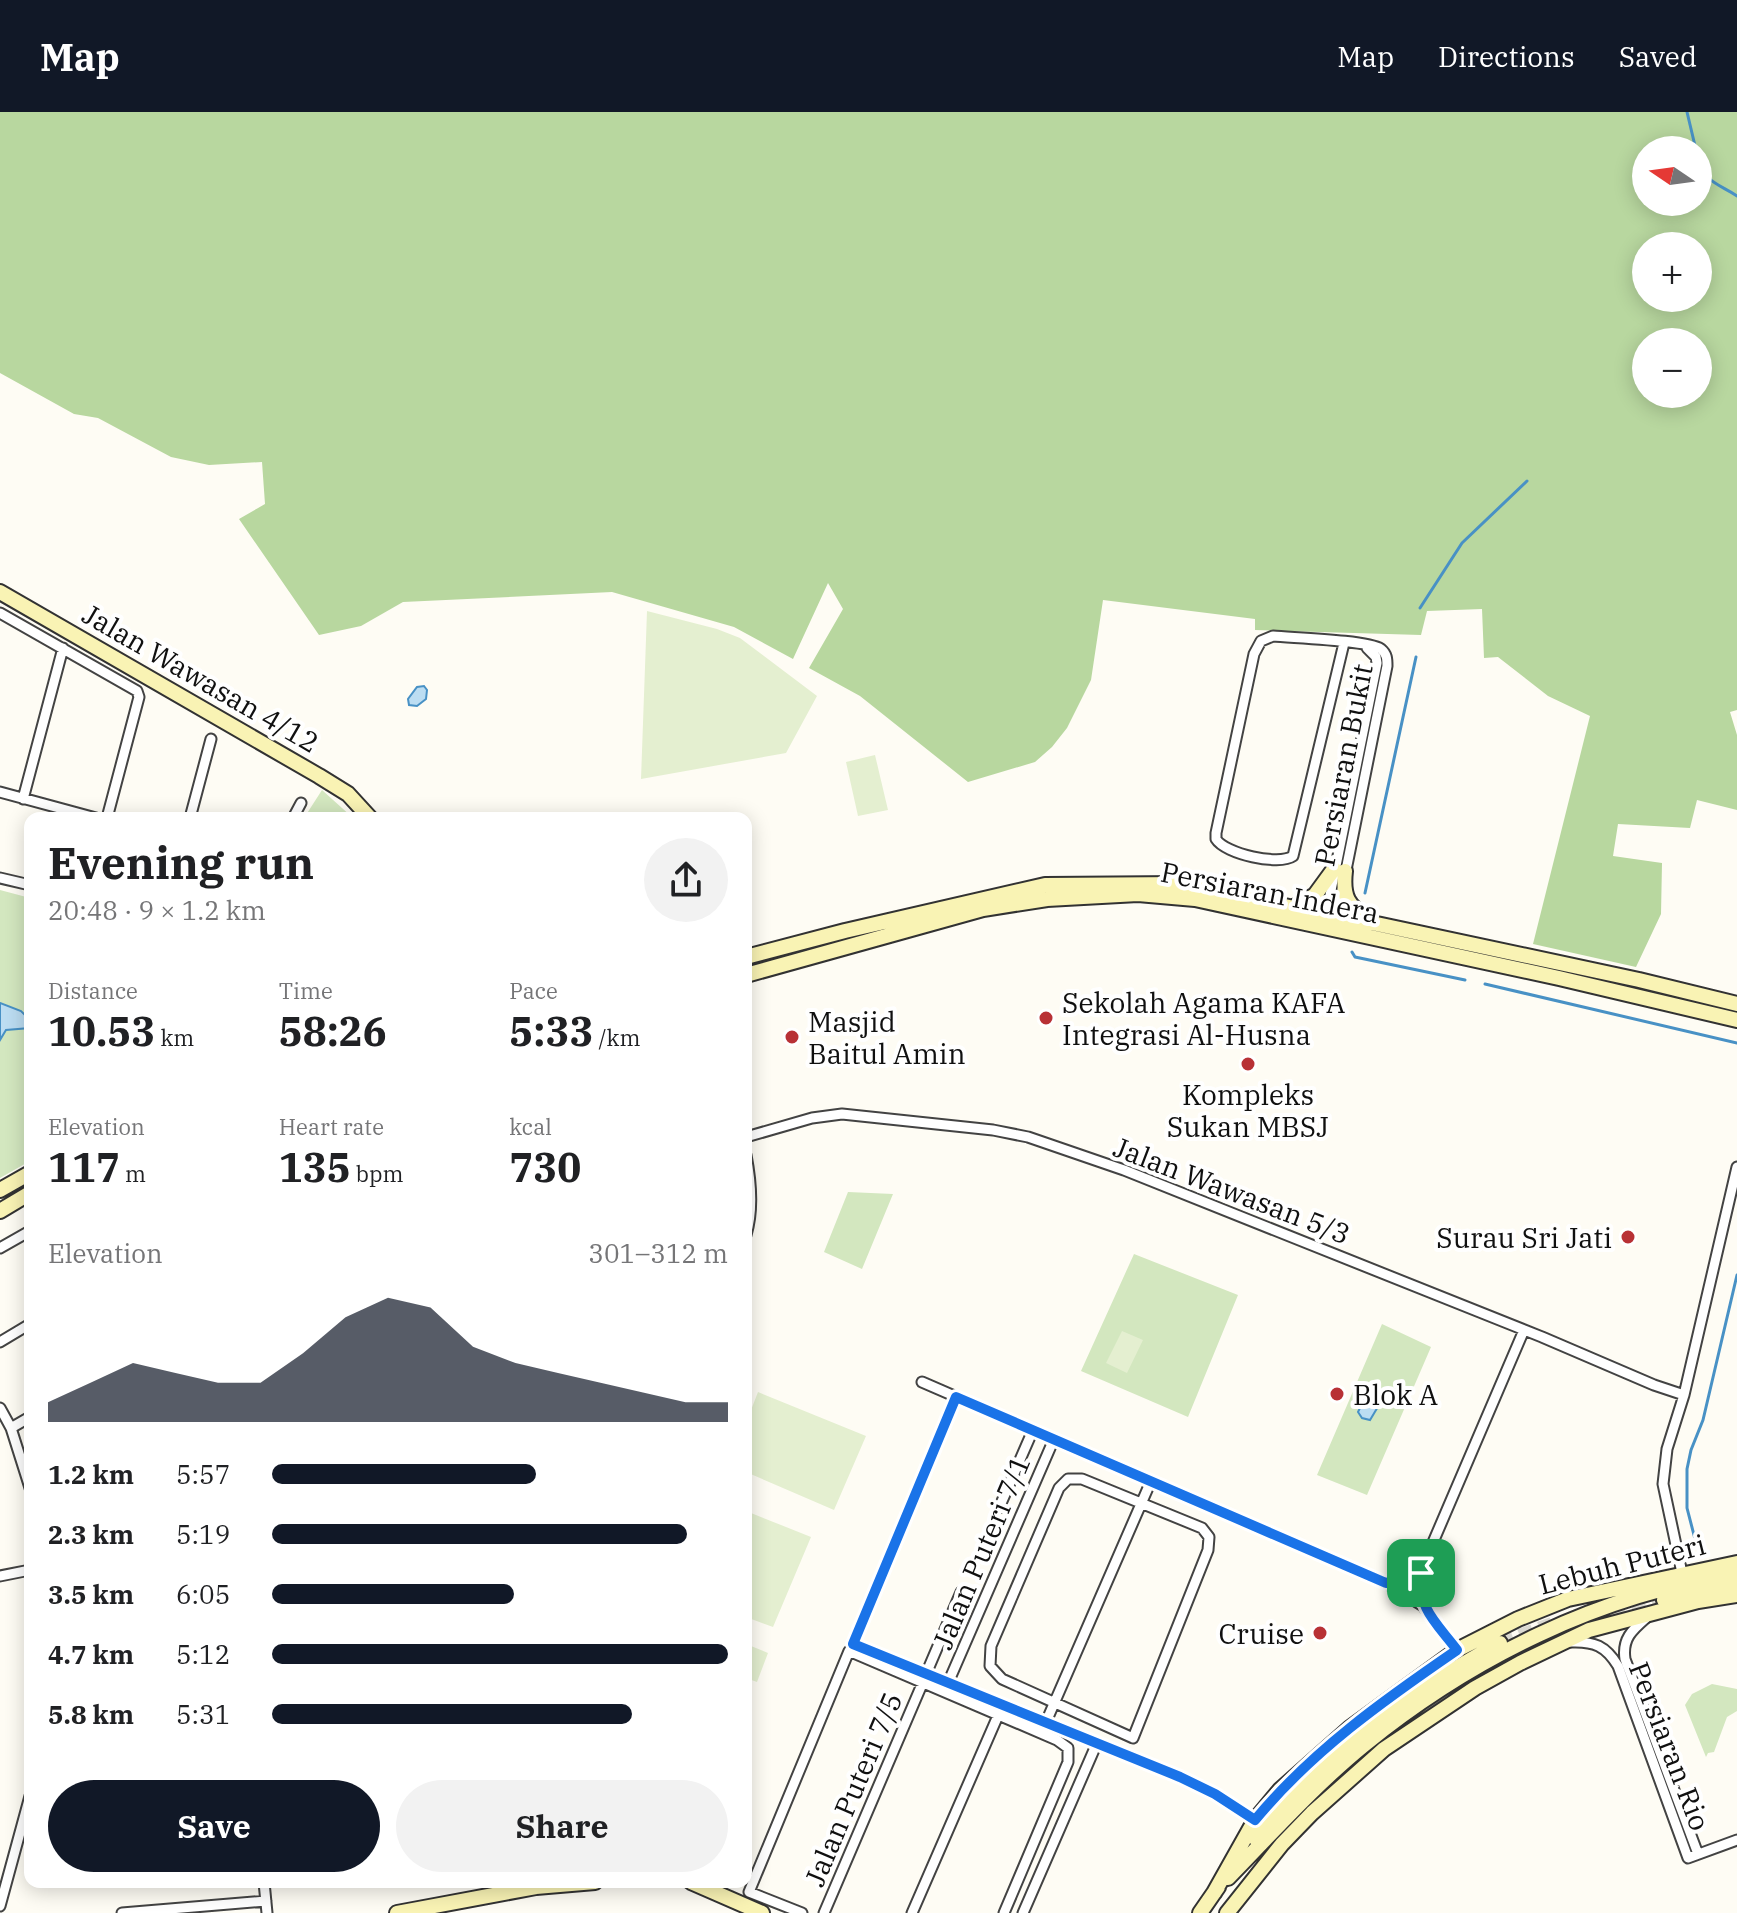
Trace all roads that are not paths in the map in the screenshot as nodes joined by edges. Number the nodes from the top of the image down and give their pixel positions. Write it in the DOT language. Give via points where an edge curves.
graph roads {
  1 [pos="0,592"];
  2 [pos="0,613"];
  3 [pos="1344,643"];
  4 [pos="63,648"];
  5 [pos="211,739"];
  6 [pos="0,792"];
  7 [pos="23,799"];
  8 [pos="301,803"];
  9 [pos="73,812"];
  10 [pos="109,812"];
  11 [pos="192,812"];
  12 [pos="296,812"];
  13 [pos="364,812"];
  14 [pos="1340,870"];
  15 [pos="0,878"];
  16 [pos="24,884"];
  17 [pos="1294,907"];
  18 [pos="1330,922"];
  19 [pos="1372,923"];
  20 [pos="752,955"];
  21 [pos="752,973"];
  22 [pos="1737,1004"];
  23 [pos="1737,1020"];
  24 [pos="752,1135"];
  25 [pos="1737,1167"];
  26 [pos="24,1176"];
  27 [pos="0,1190"];
  28 [pos="24,1197"];
  29 [pos="0,1211"];
  30 [pos="24,1234"];
  31 [pos="0,1248"];
  32 [pos="24,1328"];
  33 [pos="1524,1330"];
  34 [pos="0,1342"];
  35 [pos="922,1382"];
  36 [pos="1684,1395"];
  37 [pos="956,1397"];
  38 [pos="0,1408"];
  39 [pos="24,1420"];
  40 [pos="11,1428"];
  41 [pos="1033,1430"];
  42 [pos="1054,1439"];
  43 [pos="24,1469"];
  44 [pos="1151,1481"];
  45 [pos="1141,1503"];
  46 [pos="999,1508"];
  47 [pos="1737,1568"];
  48 [pos="24,1571"];
  49 [pos="1421,1573"];
  50 [pos="0,1576"];
  51 [pos="1683,1578"];
  52 [pos="1386,1583"];
  53 [pos="1737,1584"];
  54 [pos="961,1592"];
  55 [pos="1737,1595"];
  56 [pos="1410,1596"];
  57 [pos="1664,1600"];
  58 [pos="1423,1606"];
  59 [pos="1649,1616"];
  60 [pos="1500,1643"];
  61 [pos="1563,1643"];
  62 [pos="851,1648"];
  63 [pos="1457,1650"];
  64 [pos="924,1678"];
  65 [pos="948,1683"];
  66 [pos="1055,1701"];
  67 [pos="1001,1710"];
  68 [pos="1046,1722"];
  69 [pos="1097,1743"];
  70 [pos="24,1817"];
  71 [pos="1255,1820"];
  72 [pos="1737,1840"];
  73 [pos="24,1845"];
  74 [pos="16,1846"];
  75 [pos="1693,1856"];
  76 [pos="1024,1866"];
  77 [pos="1041,1872"];
  78 [pos="752,1885"];
  79 [pos="265,1888"];
  80 [pos="531,1888"];
  81 [pos="705,1888"];
  82 [pos="751,1888"];
  83 [pos="1214,1893"];
  84 [pos="266,1901"];
  85 [pos="0,1906"];
  86 [pos="122,1913"];
  87 [pos="267,1913"];
  88 [pos="397,1913"];
  89 [pos="762,1913"];
  90 [pos="802,1913"];
  91 [pos="824,1913"];
  92 [pos="912,1913"];
  93 [pos="1004,1913"];
  94 [pos="1023,1913"];
  95 [pos="1200,1913"];
  96 [pos="1227,1913"];
  1 -- 13 [label="main road, Jalan Wawasan 4/12" via="319,776"];
  2 -- 4 [label="street"];
  3 -- 3 [label="street" via="1295,852 1286,861 1226,849 1216,833 1258,646 1273,636"];
  3 -- 14 [label="street, Persiaran Bukit" via="1381,649 1387,658"];
  4 -- 7 [label="street"];
  4 -- 10 [label="street" via="131,686 139,697"];
  5 -- 11 [label="street"];
  6 -- 7 [label="street"];
  7 -- 9 [label="street"];
  8 -- 12 [label="street"];
  14 -- 17 [label="main road"];
  14 -- 18 [label="street, Persiaran Bukit"];
  14 -- 19 [label="main road" via="1344,893"];
  15 -- 16 [label="street"];
  17 -- 18 [label="main road, Persiaran Indera"];
  17 -- 20 [label="main road, Persiaran Indera" via="1182,884 1045,885"];
  18 -- 19 [label="main road, Persiaran Indera"];
  18 -- 21 [label="main road, Persiaran Indera" via="1166,896 1047,899 983,909"];
  18 -- 23 [label="main road, Persiaran Indera"];
  19 -- 22 [label="main road, Persiaran Indera"];
  24 -- 33 [label="street, Jalan Wawasan 5/3" via="842,1114 1012,1133 1124,1170"];
  25 -- 36 [label="street"];
  26 -- 27 [label="main road"];
  28 -- 29 [label="main road"];
  30 -- 31 [label="street"];
  32 -- 34 [label="street"];
  33 -- 36 [label="street, Jalan Wawasan 5/3"];
  33 -- 49 [label="street"];
  35 -- 37 [label="street"];
  36 -- 51 [label="street" via="1667,1449 1663,1484"];
  37 -- 41 [label="street"];
  37 -- 62 [label="street"];
  38 -- 40 [label="street"];
  39 -- 40 [label="street"];
  40 -- 43 [label="street"];
  41 -- 42 [label="street"];
  41 -- 46 [label="street"];
  42 -- 44 [label="street"];
  42 -- 65 [label="street, Jalan Puteri 7/1"];
  44 -- 45 [label="street"];
  44 -- 52 [label="street"];
  45 -- 66 [label="street"];
  45 -- 66 [label="street" via="1082,1479 1068,1479 1059,1488 991,1646 990,1666 1002,1679"];
  45 -- 66 [label="street" via="1202,1528 1209,1537 1133,1738"];
  47 -- 51 [label="main road, Lebuh Puteri"];
  48 -- 50 [label="street"];
  49 -- 52 [label="street"];
  49 -- 56 [label="street"];
  49 -- 58 [label="street"];
  51 -- 63 [label="main road, Lebuh Puteri" via="1568,1599"];
  51 -- 83 [label="main road" via="1522,1642 1445,1686 1362,1747"];
  52 -- 56 [label="street"];
  53 -- 57 [label="main road, Lebuh Puteri"];
  54 -- 64 [label="street, Jalan Puteri 7/5"];
  55 -- 59 [label="main road, Lebuh Puteri"];
  56 -- 58 [label="street"];
  58 -- 63 [label="street"];
  59 -- 61 [label="main road, Lebuh Puteri" via="1589,1630"];
  59 -- 75 [label="street, Persiaran Rio" via="1626,1639 1625,1659"];
  60 -- 83 [label="main road" via="1392,1710 1317,1771 1280,1808"];
  61 -- 75 [label="street, Persiaran Rio" via="1598,1645 1618,1666"];
  61 -- 96 [label="main road, Lebuh Puteri" via="1475,1688 1384,1749 1292,1834"];
  62 -- 64 [label="street, Jalan Puteri 7/1"];
  62 -- 78 [label="street"];
  63 -- 71 [label="main road, Lebuh Puteri" via="1309,1762"];
  64 -- 65 [label="street, Jalan Puteri 7/1"];
  64 -- 67 [label="street"];
  64 -- 91 [label="street, Jalan Puteri 7/5"];
  65 -- 67 [label="street, Jalan Puteri 7/1"];
  66 -- 68 [label="street"];
  67 -- 68 [label="street, Jalan Puteri 7/1"];
  67 -- 76 [label="street" via="1068,1748 1068,1762"];
  67 -- 92 [label="street"];
  68 -- 69 [label="street, Jalan Puteri 7/1"];
  69 -- 71 [label="street, Jalan Puteri 7/1" via="1199,1786"];
  69 -- 77 [label="street"];
  70 -- 74 [label="street"];
  71 -- 83 [label="main road, Lebuh Puteri"];
  72 -- 75 [label="street"];
  73 -- 74 [label="street"];
  74 -- 85 [label="street"];
  76 -- 77 [label="street"];
  76 -- 93 [label="street"];
  77 -- 94 [label="street"];
  79 -- 84 [label="street"];
  80 -- 88 [label="main road"];
  81 -- 89 [label="main road"];
  82 -- 90 [label="street" via="749,1892"];
  83 -- 95 [label="main road"];
  84 -- 86 [label="street"];
  84 -- 87 [label="street"];
}
